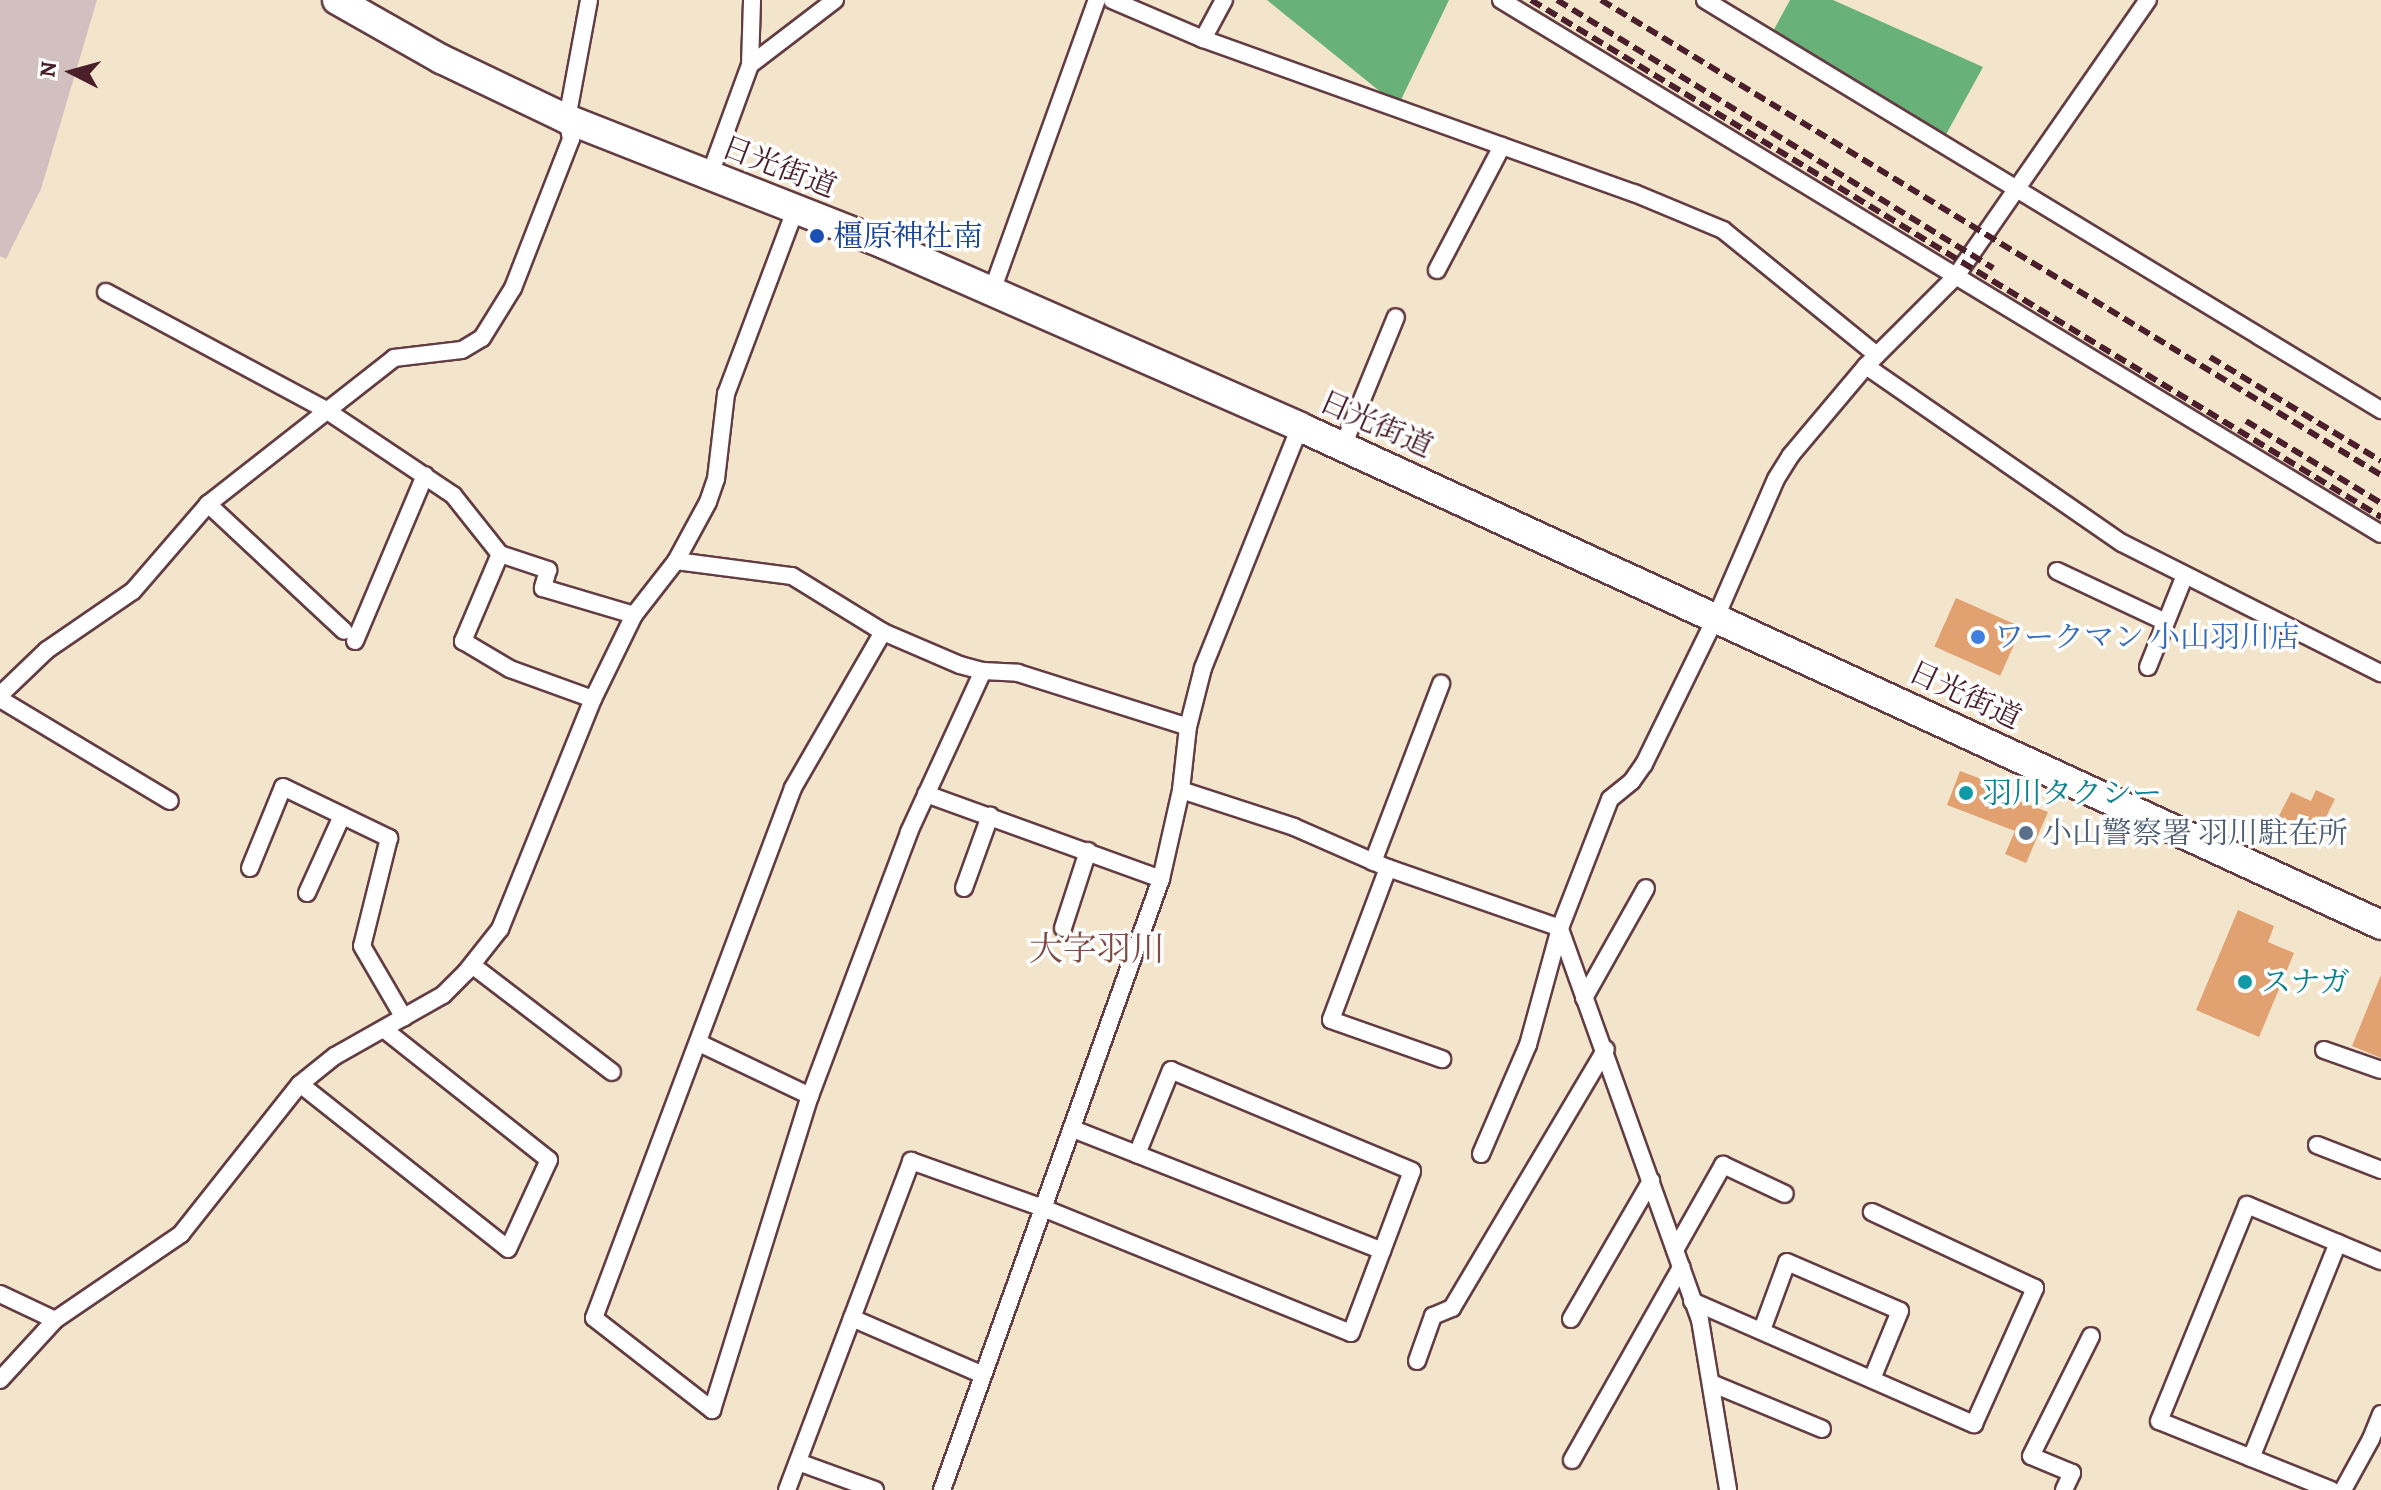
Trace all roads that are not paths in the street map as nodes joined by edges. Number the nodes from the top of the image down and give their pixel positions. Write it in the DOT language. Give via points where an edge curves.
graph roads {
  1 [pos="337,0"];
  2 [pos="589,0"];
  3 [pos="752,0"];
  4 [pos="835,0"];
  5 [pos="1097,0"];
  6 [pos="1112,0"];
  7 [pos="1224,0"];
  8 [pos="1501,0"];
  9 [pos="1705,0"];
  10 [pos="2148,0"];
  11 [pos="1203,39"];
  12 [pos="750,65"];
  13 [pos="567,119"];
  14 [pos="1502,146"];
  15 [pos="709,177"];
  16 [pos="2018,190"];
  17 [pos="795,210"];
  18 [pos="1437,270"];
  19 [pos="1956,276"];
  20 [pos="992,291"];
  21 [pos="106,292"];
  22 [pos="1396,317"];
  23 [pos="1871,360"];
  24 [pos="326,410"];
  25 [pos="2381,410"];
  26 [pos="1300,427"];
  27 [pos="1343,446"];
  28 [pos="425,475"];
  29 [pos="208,504"];
  30 [pos="2381,534"];
  31 [pos="500,554"];
  32 [pos="676,561"];
  33 [pos="2057,571"];
  34 [pos="2185,575"];
  35 [pos="634,615"];
  36 [pos="1716,617"];
  37 [pos="2166,622"];
  38 [pos="883,632"];
  39 [pos="2148,667"];
  40 [pos="983,671"];
  41 [pos="2381,673"];
  42 [pos="1441,684"];
  43 [pos="0,697"];
  44 [pos="593,699"];
  45 [pos="1188,727"];
  46 [pos="1181,790"];
  47 [pos="926,794"];
  48 [pos="170,801"];
  49 [pos="342,816"];
  50 [pos="990,816"];
  51 [pos="1088,851"];
  52 [pos="1380,865"];
  53 [pos="250,868"];
  54 [pos="1161,879"];
  55 [pos="964,888"];
  56 [pos="1646,888"];
  57 [pos="307,893"];
  58 [pos="2381,925"];
  59 [pos="1063,928"];
  60 [pos="1560,928"];
  61 [pos="472,965"];
  62 [pos="1584,998"];
  63 [pos="404,1018"];
  64 [pos="384,1029"];
  65 [pos="699,1043"];
  66 [pos="1606,1049"];
  67 [pos="2324,1050"];
  68 [pos="1442,1059"];
  69 [pos="2381,1070"];
  70 [pos="612,1072"];
  71 [pos="300,1084"];
  72 [pos="810,1096"];
  73 [pos="1073,1129"];
  74 [pos="2317,1145"];
  75 [pos="1137,1154"];
  76 [pos="1481,1154"];
  77 [pos="2381,1170"];
  78 [pos="1651,1181"];
  79 [pos="1785,1194"];
  80 [pos="1043,1208"];
  81 [pos="1872,1212"];
  82 [pos="2338,1243"];
  83 [pos="1675,1250"];
  84 [pos="1382,1251"];
  85 [pos="2381,1261"];
  86 [pos="1681,1267"];
  87 [pos="0,1294"];
  88 [pos="1692,1301"];
  89 [pos="852,1318"];
  90 [pos="1571,1319"];
  91 [pos="55,1320"];
  92 [pos="1762,1330"];
  93 [pos="2091,1336"];
  94 [pos="1417,1361"];
  95 [pos="981,1374"];
  96 [pos="1872,1379"];
  97 [pos="0,1380"];
  98 [pos="1711,1383"];
  99 [pos="2381,1414"];
  100 [pos="1822,1429"];
  101 [pos="2251,1458"];
  102 [pos="1572,1460"];
  103 [pos="798,1462"];
  104 [pos="2311,1486"];
  105 [pos="787,1490"];
  106 [pos="875,1490"];
  107 [pos="942,1490"];
  108 [pos="1728,1490"];
  109 [pos="2064,1490"];
  110 [pos="2331,1490"];
  111 [pos="2343,1490"];
  1 -- 13 [label="highway, 日光街道" via="441,59"];
  2 -- 13 [label="street"];
  3 -- 12 [label="street"];
  4 -- 12 [label="street"];
  5 -- 20 [label="street"];
  6 -- 11 [label="street"];
  7 -- 11 [label="street"];
  8 -- 19 [label="street"];
  9 -- 16 [label="street"];
  10 -- 16 [label="street"];
  11 -- 14 [label="street"];
  12 -- 15 [label="street"];
  13 -- 15 [label="highway, 日光街道"];
  13 -- 24 [label="street" via="571,139 513,288 482,338 462,350 394,358"];
  14 -- 18 [label="street"];
  14 -- 23 [label="street" via="1723,230"];
  15 -- 17 [label="highway, 日光街道"];
  16 -- 19 [label="street"];
  16 -- 25 [label="street"];
  17 -- 20 [label="highway, 日光街道"];
  17 -- 32 [label="street" via="726,394 716,479"];
  19 -- 23 [label="street"];
  19 -- 30 [label="street"];
  20 -- 26 [label="highway, 日光街道"];
  21 -- 24 [label="street"];
  22 -- 27 [label="street"];
  23 -- 34 [label="street" via="2122,543"];
  23 -- 36 [label="street" via="1776,479"];
  24 -- 28 [label="street"];
  24 -- 29 [label="street"];
  26 -- 27 [label="highway, 日光街道"];
  26 -- 45 [label="street" via="1203,668"];
  27 -- 36 [label="highway, 日光街道"];
  28 -- 29 [label="street" via="350,636"];
  28 -- 31 [label="street" via="453,495"];
  29 -- 43 [label="street" via="133,591 47,650"];
  31 -- 35 [label="street" via="548,570 543,588"];
  31 -- 44 [label="street" via="463,641 510,669"];
  32 -- 35 [label="street"];
  32 -- 38 [label="street" via="792,576"];
  33 -- 37 [label="street"];
  34 -- 37 [label="street"];
  34 -- 41 [label="street"];
  35 -- 44 [label="street"];
  36 -- 58 [label="highway, 日光街道"];
  36 -- 60 [label="street" via="1644,764 1610,799"];
  37 -- 39 [label="street"];
  38 -- 40 [label="street"];
  38 -- 65 [label="street" via="793,788"];
  40 -- 45 [label="street" via="1018,673"];
  40 -- 47 [label="street"];
  42 -- 52 [label="street"];
  43 -- 48 [label="street"];
  44 -- 61 [label="street" via="512,903 500,929"];
  45 -- 46 [label="street"];
  46 -- 52 [label="street" via="1294,827"];
  46 -- 54 [label="street"];
  47 -- 50 [label="street"];
  47 -- 72 [label="street"];
  49 -- 53 [label="street" via="283,787"];
  49 -- 57 [label="street"];
  49 -- 63 [label="street" via="389,838 362,946"];
  50 -- 51 [label="street"];
  50 -- 55 [label="street"];
  51 -- 54 [label="street"];
  51 -- 59 [label="street"];
  52 -- 60 [label="street"];
  52 -- 68 [label="street" via="1331,1020"];
  54 -- 73 [label="street"];
  56 -- 62 [label="street"];
  60 -- 62 [label="street"];
  60 -- 76 [label="street" via="1528,1045"];
  61 -- 63 [label="street" via="443,995"];
  61 -- 70 [label="street"];
  62 -- 66 [label="street"];
  63 -- 64 [label="street"];
  64 -- 71 [label="street" via="335,1056"];
  64 -- 71 [label="street" via="549,1160 508,1249"];
  65 -- 72 [label="street"];
  65 -- 72 [label="street" via="594,1318 712,1410"];
  66 -- 78 [label="street"];
  66 -- 94 [label="street" via="1452,1308 1433,1316"];
  67 -- 69 [label="street"];
  71 -- 91 [label="street" via="181,1234"];
  73 -- 75 [label="street"];
  73 -- 80 [label="street"];
  74 -- 77 [label="street"];
  75 -- 84 [label="street"];
  75 -- 84 [label="street" via="1171,1070 1412,1171"];
  78 -- 83 [label="street"];
  78 -- 90 [label="street"];
  79 -- 83 [label="street" via="1723,1165"];
  80 -- 84 [label="street" via="1351,1333"];
  80 -- 89 [label="street" via="911,1161"];
  80 -- 95 [label="street"];
  81 -- 96 [label="street" via="2035,1288 1974,1424"];
  82 -- 85 [label="street"];
  82 -- 101 [label="street"];
  82 -- 101 [label="street" via="2247,1205 2176,1378 2159,1421"];
  83 -- 86 [label="street"];
  86 -- 88 [label="street"];
  86 -- 102 [label="street"];
  87 -- 91 [label="street"];
  88 -- 92 [label="street"];
  88 -- 98 [label="street"];
  89 -- 95 [label="street"];
  89 -- 103 [label="street"];
  91 -- 97 [label="street"];
  92 -- 96 [label="street"];
  92 -- 96 [label="street" via="1787,1262 1900,1311"];
  93 -- 109 [label="street" via="2031,1456 2072,1473"];
  95 -- 107 [label="street"];
  98 -- 100 [label="street"];
  98 -- 108 [label="street"];
  99 -- 111 [label="street"];
  101 -- 104 [label="street"];
  103 -- 105 [label="street"];
  103 -- 106 [label="street"];
  104 -- 110 [label="street"];
}
